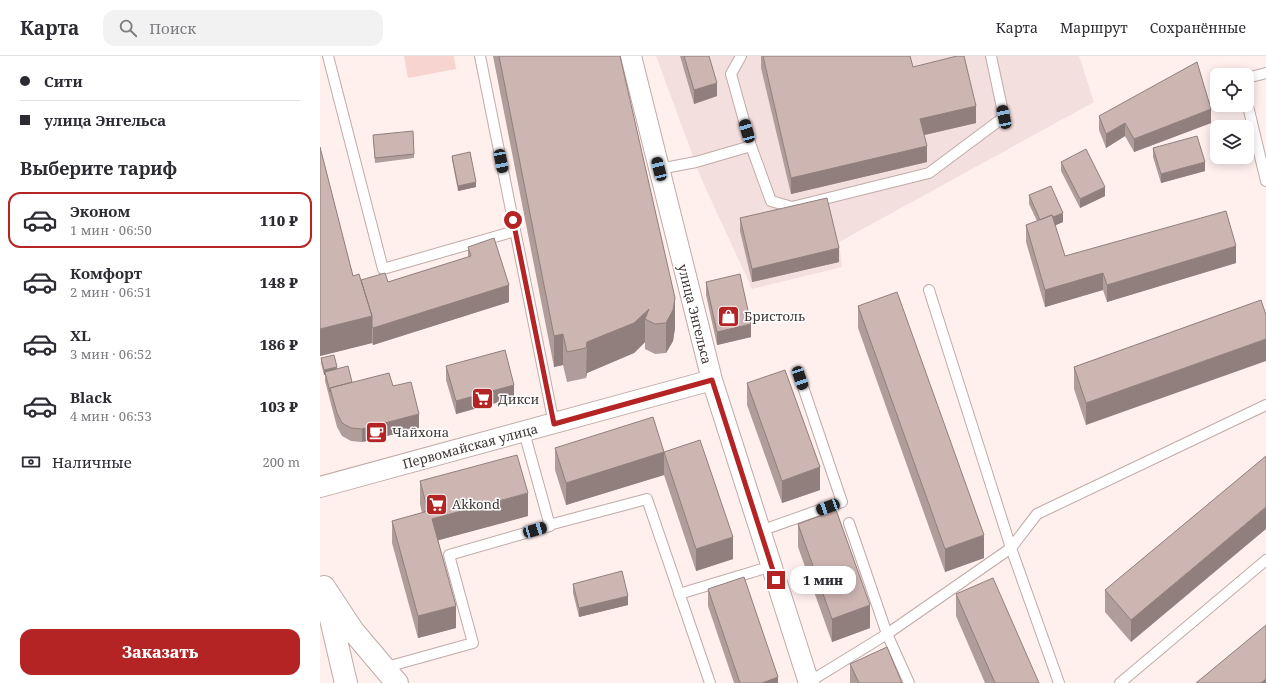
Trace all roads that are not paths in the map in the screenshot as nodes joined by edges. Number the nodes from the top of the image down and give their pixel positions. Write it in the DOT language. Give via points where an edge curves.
graph roads {
  1 [pos="328,56"];
  2 [pos="480,56"];
  3 [pos="631,56"];
  4 [pos="741,56"];
  5 [pos="991,56"];
  6 [pos="1266,73"];
  7 [pos="1254,76"];
  8 [pos="1249,112"];
  9 [pos="752,146"];
  10 [pos="659,169"];
  11 [pos="1266,182"];
  12 [pos="515,231"];
  13 [pos="929,290"];
  14 [pos="800,378"];
  15 [pos="712,380"];
  16 [pos="1266,405"];
  17 [pos="554,424"];
  18 [pos="524,432"];
  19 [pos="320,487"];
  20 [pos="849,523"];
  21 [pos="549,526"];
  22 [pos="760,531"];
  23 [pos="1011,548"];
  24 [pos="1266,560"];
  25 [pos="772,566"];
  26 [pos="322,580"];
  27 [pos="679,594"];
  28 [pos="320,628"];
  29 [pos="887,634"];
  30 [pos="390,675"];
  31 [pos="809,682"];
  32 [pos="346,683"];
  33 [pos="710,683"];
  34 [pos="909,683"];
  35 [pos="1059,683"];
  36 [pos="1120,683"];
  1 -- 12 [label="lane" via="383,269"];
  2 -- 12 [label="lane"];
  3 -- 10 [label="street, улица Энгельса"];
  4 -- 9 [label="lane" via="730,74"];
  5 -- 9 [label="lane" via="1004,117 929,173 792,207 771,201"];
  6 -- 7 [label="lane"];
  8 -- 11 [label="lane"];
  9 -- 10 [label="lane" via="696,162"];
  10 -- 15 [label="street, улица Энгельса"];
  12 -- 17 [label="lane"];
  13 -- 23 [label="lane"];
  14 -- 22 [label="lane" via="842,502"];
  15 -- 17 [label="street, Первомайская улица"];
  15 -- 22 [label="street, улица Энгельса"];
  16 -- 23 [label="lane" via="1037,514"];
  17 -- 18 [label="street, Первомайская улица"];
  18 -- 19 [label="street, Первомайская улица"];
  18 -- 21 [label="lane"];
  20 -- 29 [label="lane"];
  21 -- 27 [label="lane" via="647,499"];
  21 -- 30 [label="lane" via="449,555 473,643"];
  22 -- 25 [label="street, улица Энгельса"];
  23 -- 29 [label="lane"];
  23 -- 35 [label="lane"];
  24 -- 36 [label="lane"];
  25 -- 27 [label="lane"];
  25 -- 31 [label="street, улица Энгельса"];
  26 -- 28 [label="street"];
  26 -- 30 [label="street" via="353,631"];
  26 -- 32 [label="street"];
  27 -- 33 [label="lane"];
  29 -- 31 [label="lane"];
  29 -- 34 [label="lane"];
}
